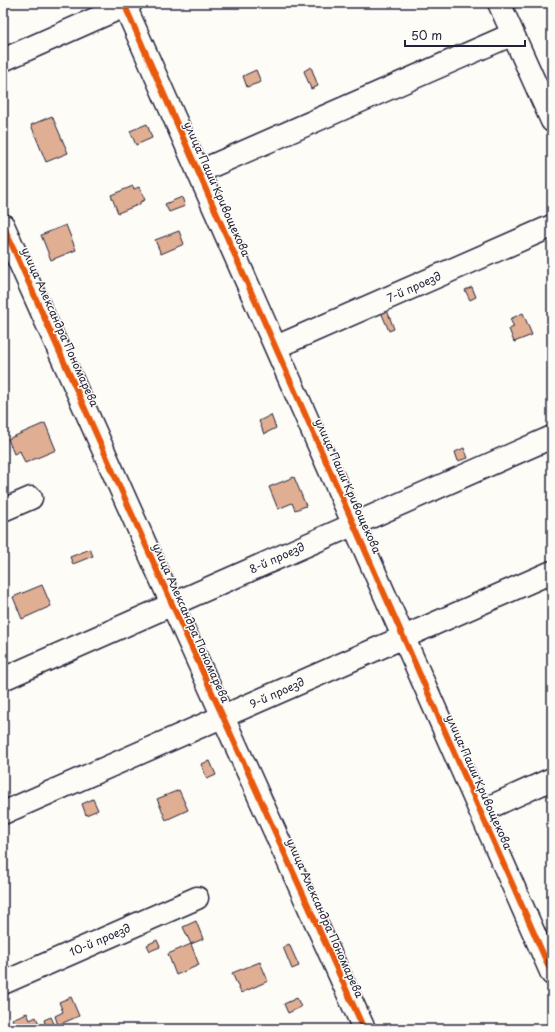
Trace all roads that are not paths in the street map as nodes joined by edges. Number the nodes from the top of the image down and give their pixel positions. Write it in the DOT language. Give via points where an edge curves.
graph roads {
  1 [pos="499,3"];
  2 [pos="128,4"];
  3 [pos="513,34"];
  4 [pos="3,60"];
  5 [pos="552,122"];
  6 [pos="198,172"];
  7 [pos="3,224"];
  8 [pos="552,226"];
  9 [pos="276,347"];
  10 [pos="552,437"];
  11 [pos="31,498"];
  12 [pos="3,510"];
  13 [pos="354,524"];
  14 [pos="552,572"];
  15 [pos="172,604"];
  16 [pos="404,637"];
  17 [pos="3,679"];
  18 [pos="222,717"];
  19 [pos="552,779"];
  20 [pos="481,810"];
  21 [pos="3,813"];
  22 [pos="197,898"];
  23 [pos="552,974"];
  24 [pos="3,983"];
  25 [pos="364,1029"];
  1 -- 3 [label="street"];
  2 -- 4 [label="street"];
  2 -- 6 [label="street, улица Паши Кривощекова"];
  3 -- 5 [label="street"];
  3 -- 6 [label="street"];
  6 -- 9 [label="street, улица Паши Кривощекова"];
  7 -- 15 [label="street, улица Александра Пономарева"];
  8 -- 9 [label="street, 7-й проезд"];
  9 -- 13 [label="street, улица Паши Кривощекова"];
  10 -- 13 [label="street, 8-й проезд"];
  11 -- 12 [label="street"];
  13 -- 15 [label="street, 8-й проезд"];
  13 -- 16 [label="street, улица Паши Кривощекова"];
  14 -- 16 [label="street, 9-й проезд"];
  15 -- 17 [label="street, 8-й проезд"];
  15 -- 18 [label="street, улица Александра Пономарева"];
  16 -- 18 [label="street, 9-й проезд"];
  16 -- 20 [label="street, улица Паши Кривощекова"];
  18 -- 21 [label="street, 9-й проезд"];
  18 -- 25 [label="street, улица Александра Пономарева"];
  19 -- 20 [label="street"];
  20 -- 23 [label="street, улица Паши Кривощекова"];
  22 -- 24 [label="street, 10-й проезд"];
}
